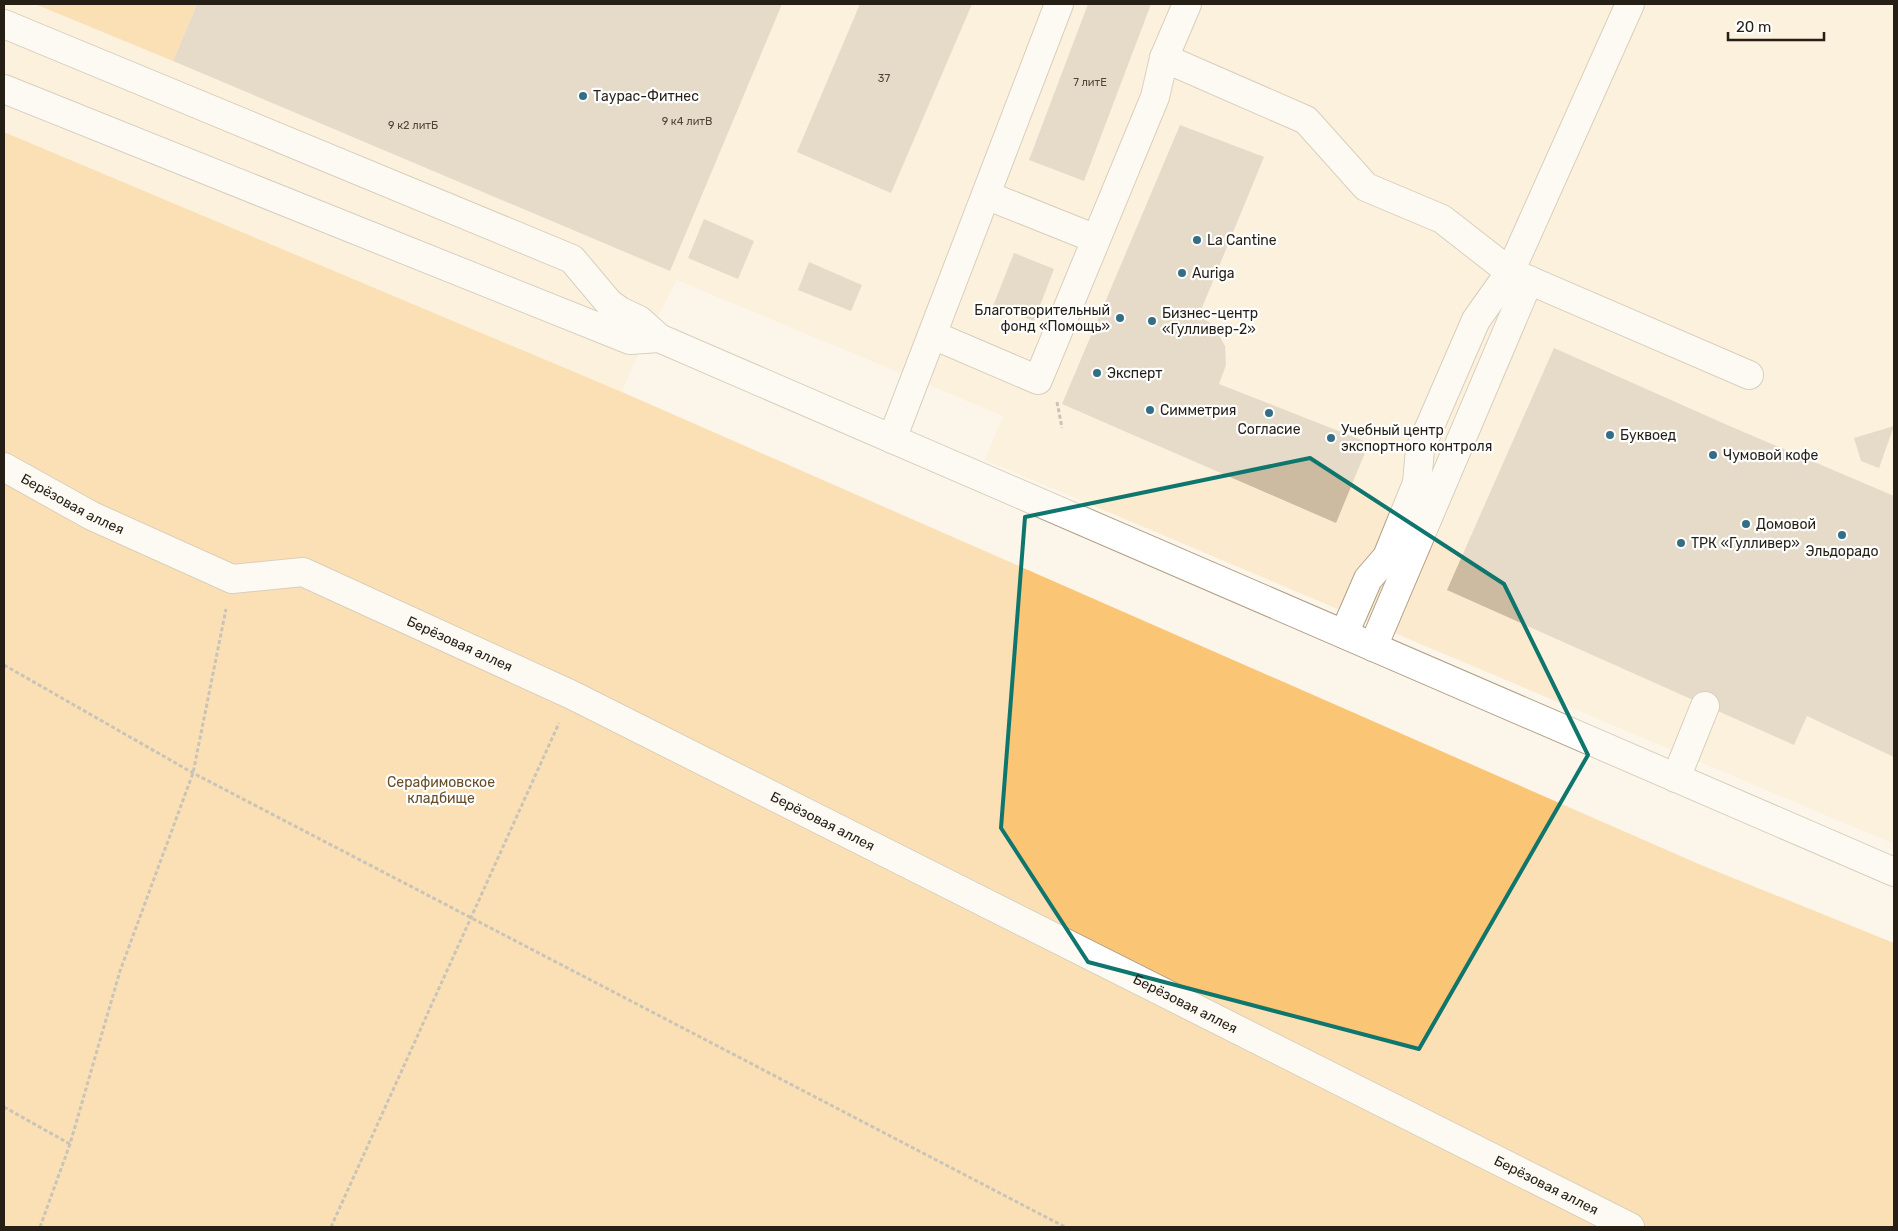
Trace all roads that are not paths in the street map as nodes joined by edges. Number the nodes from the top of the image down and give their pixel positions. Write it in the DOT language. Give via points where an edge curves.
graph roads {
  1 [pos="1059,4"];
  2 [pos="1187,4"];
  3 [pos="1630,4"];
  4 [pos="4,24"];
  5 [pos="1164,58"];
  6 [pos="4,89"];
  7 [pos="986,195"];
  8 [pos="1096,239"];
  9 [pos="1520,276"];
  10 [pos="933,335"];
  11 [pos="659,338"];
  12 [pos="1749,375"];
  13 [pos="892,439"];
  14 [pos="4,467"];
  15 [pos="1344,634"];
  16 [pos="1373,647"];
  17 [pos="1705,706"];
  18 [pos="1676,778"];
  19 [pos="1894,872"];
  20 [pos="1630,1227"];
  1 -- 7 [label="street"];
  2 -- 5 [label="street"];
  3 -- 9 [label="street"];
  4 -- 11 [label="street" via="572,259 609,303 639,320"];
  5 -- 8 [label="street" via="1155,97"];
  5 -- 9 [label="street" via="1306,120 1366,187 1442,219"];
  6 -- 11 [label="street" via="630,340"];
  7 -- 8 [label="street"];
  7 -- 10 [label="street"];
  8 -- 10 [label="street" via="1038,380"];
  9 -- 12 [label="street"];
  9 -- 15 [label="street" via="1476,320 1420,449 1417,483 1387,557 1368,579"];
  9 -- 16 [label="street"];
  10 -- 13 [label="street"];
  11 -- 13 [label="street"];
  13 -- 15 [label="street"];
  14 -- 20 [label="street, Берёзовая аллея" via="92,516 232,579 303,572 572,695"];
  15 -- 16 [label="street"];
  16 -- 18 [label="street"];
  17 -- 18 [label="street"];
  18 -- 19 [label="street"];
}
